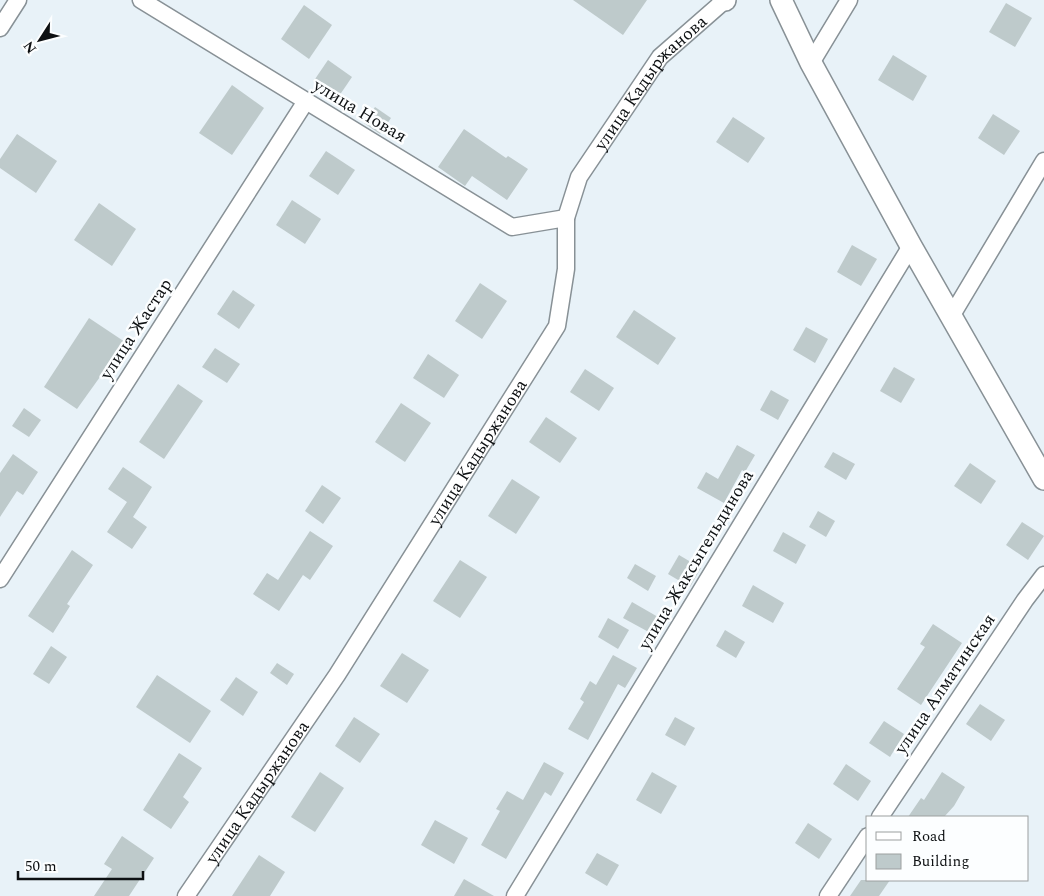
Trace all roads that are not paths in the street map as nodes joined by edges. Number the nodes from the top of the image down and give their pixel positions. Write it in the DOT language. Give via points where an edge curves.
graph roads {
  1 [pos="18,0"];
  2 [pos="141,0"];
  3 [pos="724,0"];
  4 [pos="781,0"];
  5 [pos="849,0"];
  6 [pos="0,28"];
  7 [pos="810,63"];
  8 [pos="306,101"];
  9 [pos="1044,161"];
  10 [pos="566,218"];
  11 [pos="911,246"];
  12 [pos="952,315"];
  13 [pos="1044,479"];
  14 [pos="1044,575"];
  15 [pos="0,579"];
  16 [pos="881,816"];
  17 [pos="866,839"];
  18 [pos="186,896"];
  19 [pos="516,896"];
  20 [pos="828,896"];
  1 -- 6 [label="street"];
  2 -- 8 [label="street, улица Новая"];
  3 -- 10 [label="street, улица Кадыржанова" via="660,57 579,177"];
  4 -- 7 [label="street"];
  5 -- 7 [label="street"];
  7 -- 11 [label="street"];
  8 -- 10 [label="street, улица Новая" via="512,227"];
  8 -- 15 [label="street, улица Жастар"];
  9 -- 12 [label="street"];
  10 -- 18 [label="street, улица Кадыржанова" via="566,268 557,326 337,675"];
  11 -- 12 [label="street"];
  11 -- 19 [label="street, улица Жаксыгельдинова"];
  12 -- 13 [label="street"];
  14 -- 16 [label="street, улица Алматинская"];
  17 -- 20 [label="street"];
}
